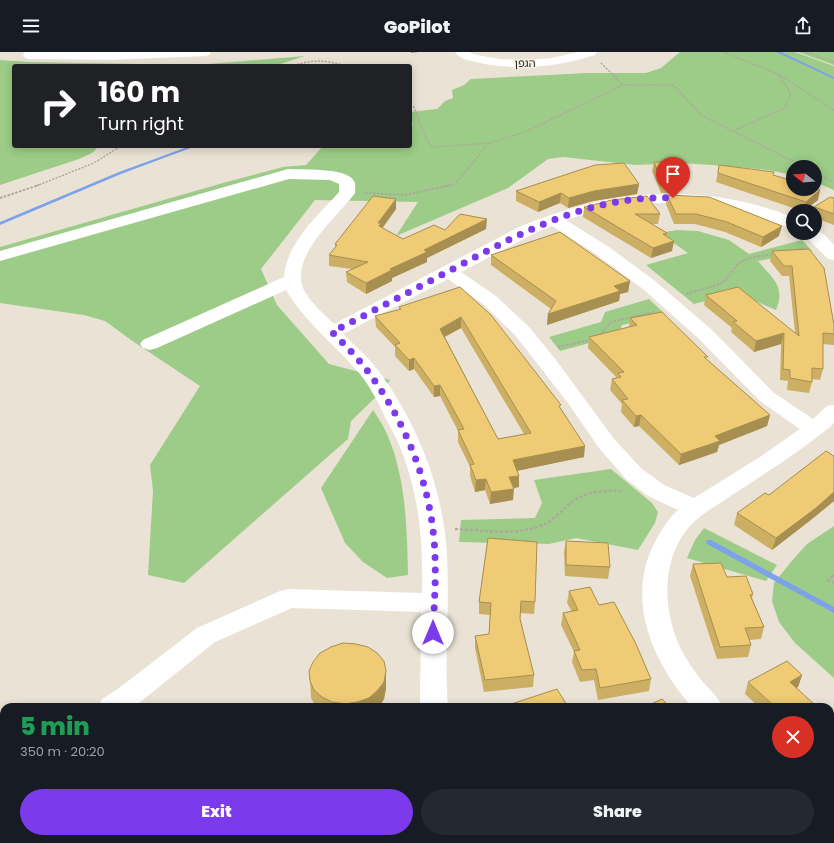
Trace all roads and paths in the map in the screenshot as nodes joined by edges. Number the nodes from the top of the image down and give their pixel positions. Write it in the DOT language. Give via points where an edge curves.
graph roads {
  1 [pos="205,52"];
  2 [pos="461,52"];
  3 [pos="591,52"];
  4 [pos="723,52"];
  5 [pos="806,52"];
  6 [pos="111,54"];
  7 [pos="29,55"];
  8 [pos="834,62"];
  9 [pos="299,64"];
  10 [pos="340,64"];
  11 [pos="778,74"];
  12 [pos="623,85"];
  13 [pos="412,106"];
  14 [pos="834,110"];
  15 [pos="733,131"];
  16 [pos="490,142"];
  17 [pos="118,148"];
  18 [pos="790,160"];
  19 [pos="822,176"];
  20 [pos="834,182"];
  21 [pos="347,193"];
  22 [pos="0,198"];
  23 [pos="553,219"];
  24 [pos="786,221"];
  25 [pos="818,240"];
  26 [pos="829,249"];
  27 [pos="787,251"];
  28 [pos="780,253"];
  29 [pos="0,256"];
  30 [pos="448,271"];
  31 [pos="293,280"];
  32 [pos="670,303"];
  33 [pos="332,332"];
  34 [pos="598,337"];
  35 [pos="592,339"];
  36 [pos="150,344"];
  37 [pos="538,351"];
  38 [pos="834,410"];
  39 [pos="814,429"];
  40 [pos="661,493"];
  41 [pos="695,508"];
  42 [pos="433,529"];
  43 [pos="834,575"];
  44 [pos="834,583"];
  45 [pos="434,603"];
  46 [pos="118,703"];
  47 [pos="434,703"];
  48 [pos="706,703"];
  1 -- 6 [label="street"];
  2 -- 3 [label="street, הגפן" via="474,59 518,64 552,62"];
  3 -- 12 [label="path"];
  4 -- 11 [label="path"];
  5 -- 8 [label="path"];
  6 -- 7 [label="street"];
  9 -- 10 [label="path" via="306,61"];
  11 -- 14 [label="path"];
  11 -- 15 [label="path" via="791,94 785,108"];
  12 -- 15 [label="path" via="673,85 701,115"];
  12 -- 16 [label="path" via="525,132"];
  13 -- 16 [label="path" via="432,147"];
  15 -- 18 [label="path"];
  16 -- 21 [label="path" via="455,184 405,195"];
  17 -- 22 [label="path" via="94,163"];
  19 -- 20 [label="path"];
  21 -- 29 [label="street" via="347,182 333,175 288,174"];
  21 -- 31 [label="street" via="308,237 294,266"];
  23 -- 24 [label="street" via="604,204 659,197 731,204"];
  23 -- 30 [label="street"];
  23 -- 32 [label="street" via="630,270"];
  25 -- 26 [label="street"];
  26 -- 27 [label="path"];
  28 -- 32 [label="path" via="750,258 738,263 726,280 718,285"];
  30 -- 33 [label="street"];
  30 -- 37 [label="street" via="503,311"];
  31 -- 33 [label="street" via="295,290 302,301"];
  31 -- 36 [label="street"];
  32 -- 34 [label="path" via="611,322"];
  32 -- 39 [label="street" via="705,334 767,397"];
  33 -- 42 [label="street" via="369,372 401,425 424,483"];
  35 -- 37 [label="path"];
  37 -- 40 [label="street" via="614,453 644,483"];
  38 -- 39 [label="street"];
  39 -- 41 [label="street"];
  40 -- 41 [label="street"];
  40 -- 42 [label="path" via="592,492 574,499 557,517 534,529"];
  41 -- 48 [label="street" via="680,522 664,546 654,595 658,621 670,652 680,672"];
  42 -- 45 [label="street"];
  43 -- 44 [label="path" via="828,580"];
  45 -- 46 [label="street" via="289,598 206,635"];
  45 -- 47 [label="street"];
}
